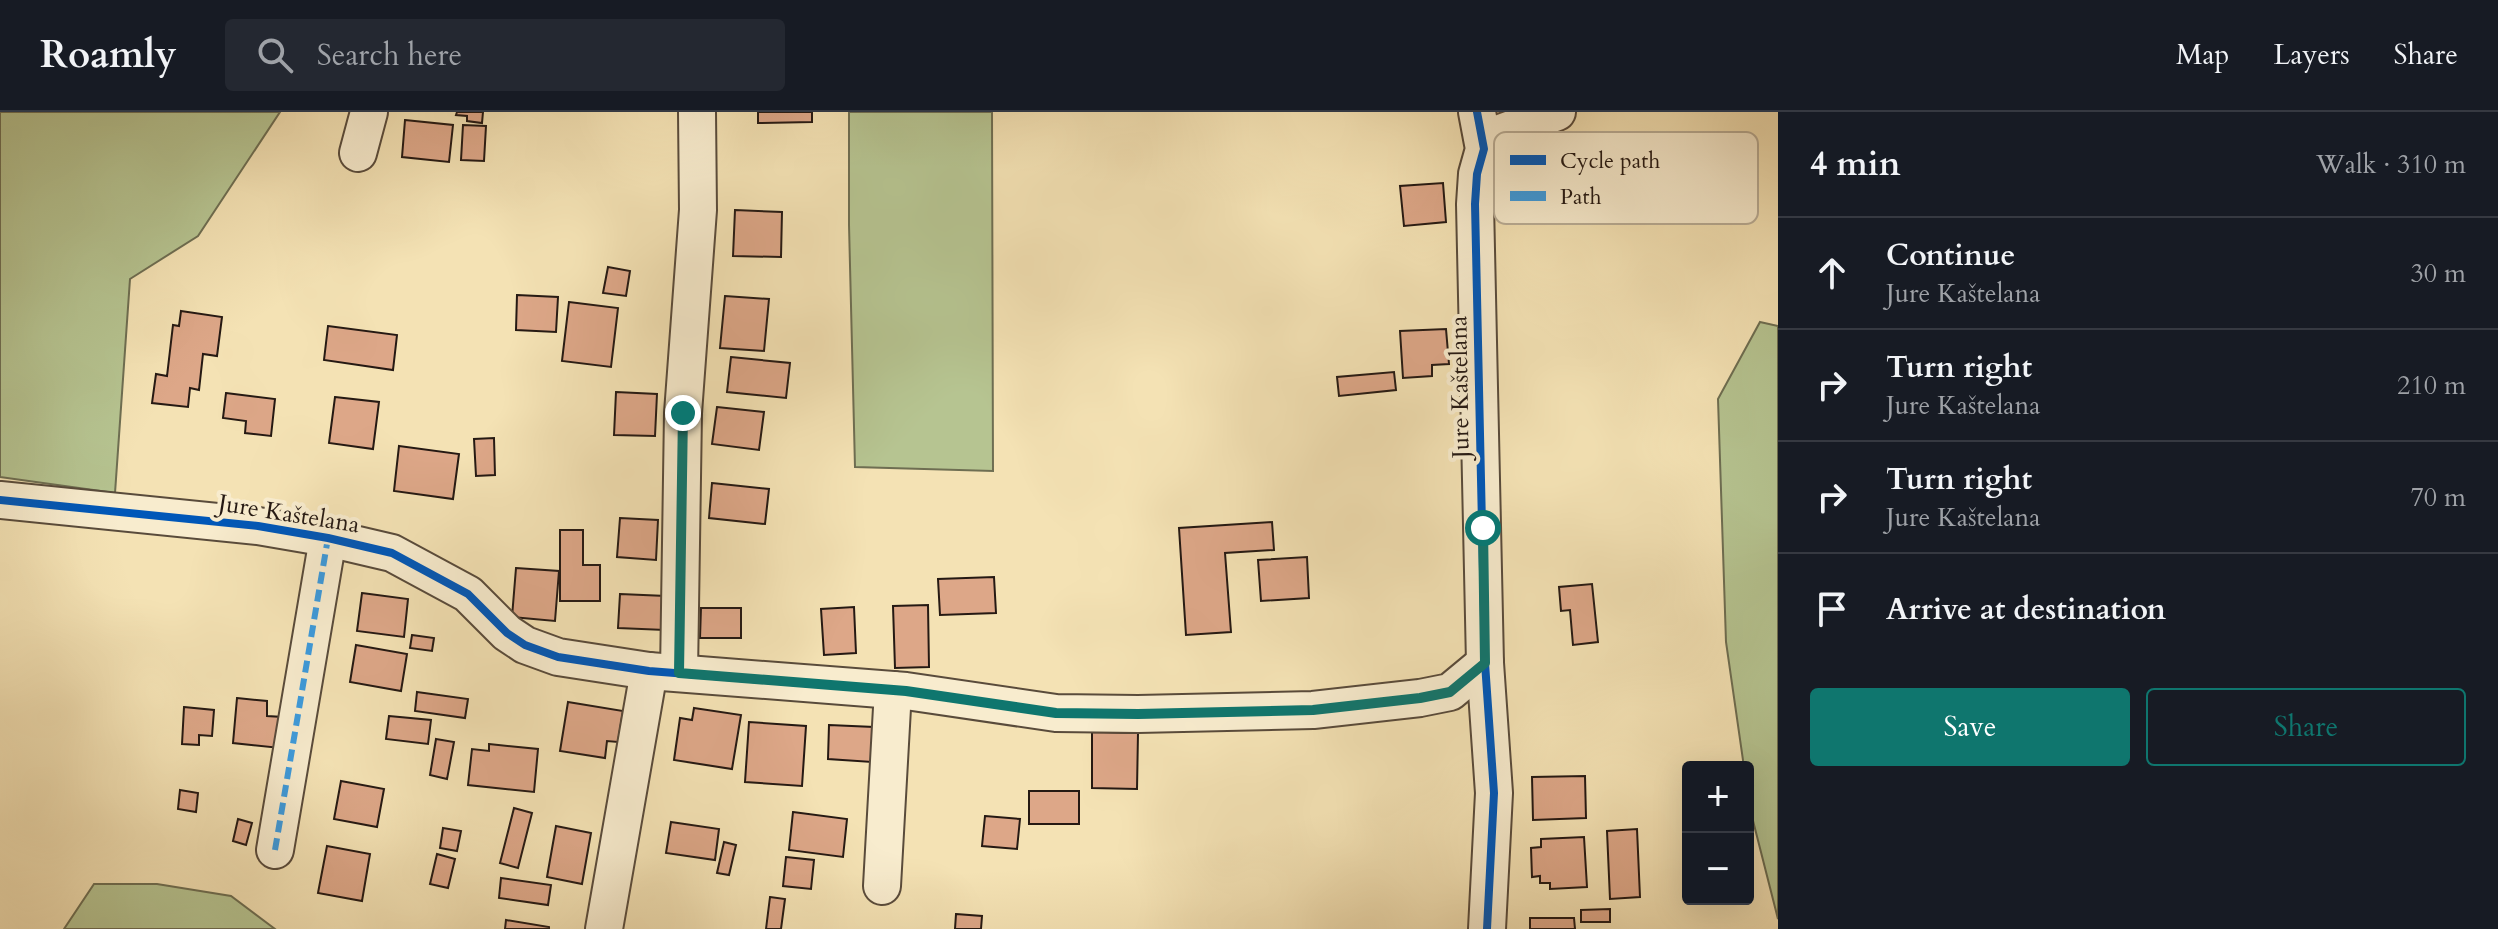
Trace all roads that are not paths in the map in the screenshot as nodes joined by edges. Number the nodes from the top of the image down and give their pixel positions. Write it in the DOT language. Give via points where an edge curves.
graph roads {
  1 [pos="369,112"];
  2 [pos="697,112"];
  3 [pos="1477,112"];
  4 [pos="1557,112"];
  5 [pos="1503,132"];
  6 [pos="1494,136"];
  7 [pos="1484,149"];
  8 [pos="358,153"];
  9 [pos="0,500"];
  10 [pos="328,538"];
  11 [pos="1485,663"];
  12 [pos="664,672"];
  13 [pos="893,690"];
  14 [pos="1450,692"];
  15 [pos="1489,716"];
  16 [pos="275,850"];
  17 [pos="882,886"];
  18 [pos="604,929"];
  19 [pos="1487,929"];
  1 -- 8 [label="street"];
  2 -- 12 [label="street" via="698,210"];
  3 -- 7 [label="street, Jure Kaštelana"];
  4 -- 5 [label="street"];
  6 -- 7 [label="street"];
  7 -- 11 [label="street, Jure Kaštelana" via="1475,204"];
  9 -- 10 [label="street, Jure Kaštelana"];
  10 -- 12 [label="street, Jure Kaštelana" via="392,553 441,577 468,594 507,633 542,653"];
  10 -- 16 [label="street"];
  11 -- 14 [label="street, Jure Kaštelana"];
  11 -- 15 [label="street, Jure Kaštelana"];
  12 -- 13 [label="street, Jure Kaštelana"];
  12 -- 18 [label="street"];
  13 -- 14 [label="street, Jure Kaštelana" via="1056,713 1138,714 1313,710"];
  13 -- 17 [label="street"];
  14 -- 15 [label="street"];
  15 -- 19 [label="street, Jure Kaštelana" via="1494,793"];
}
